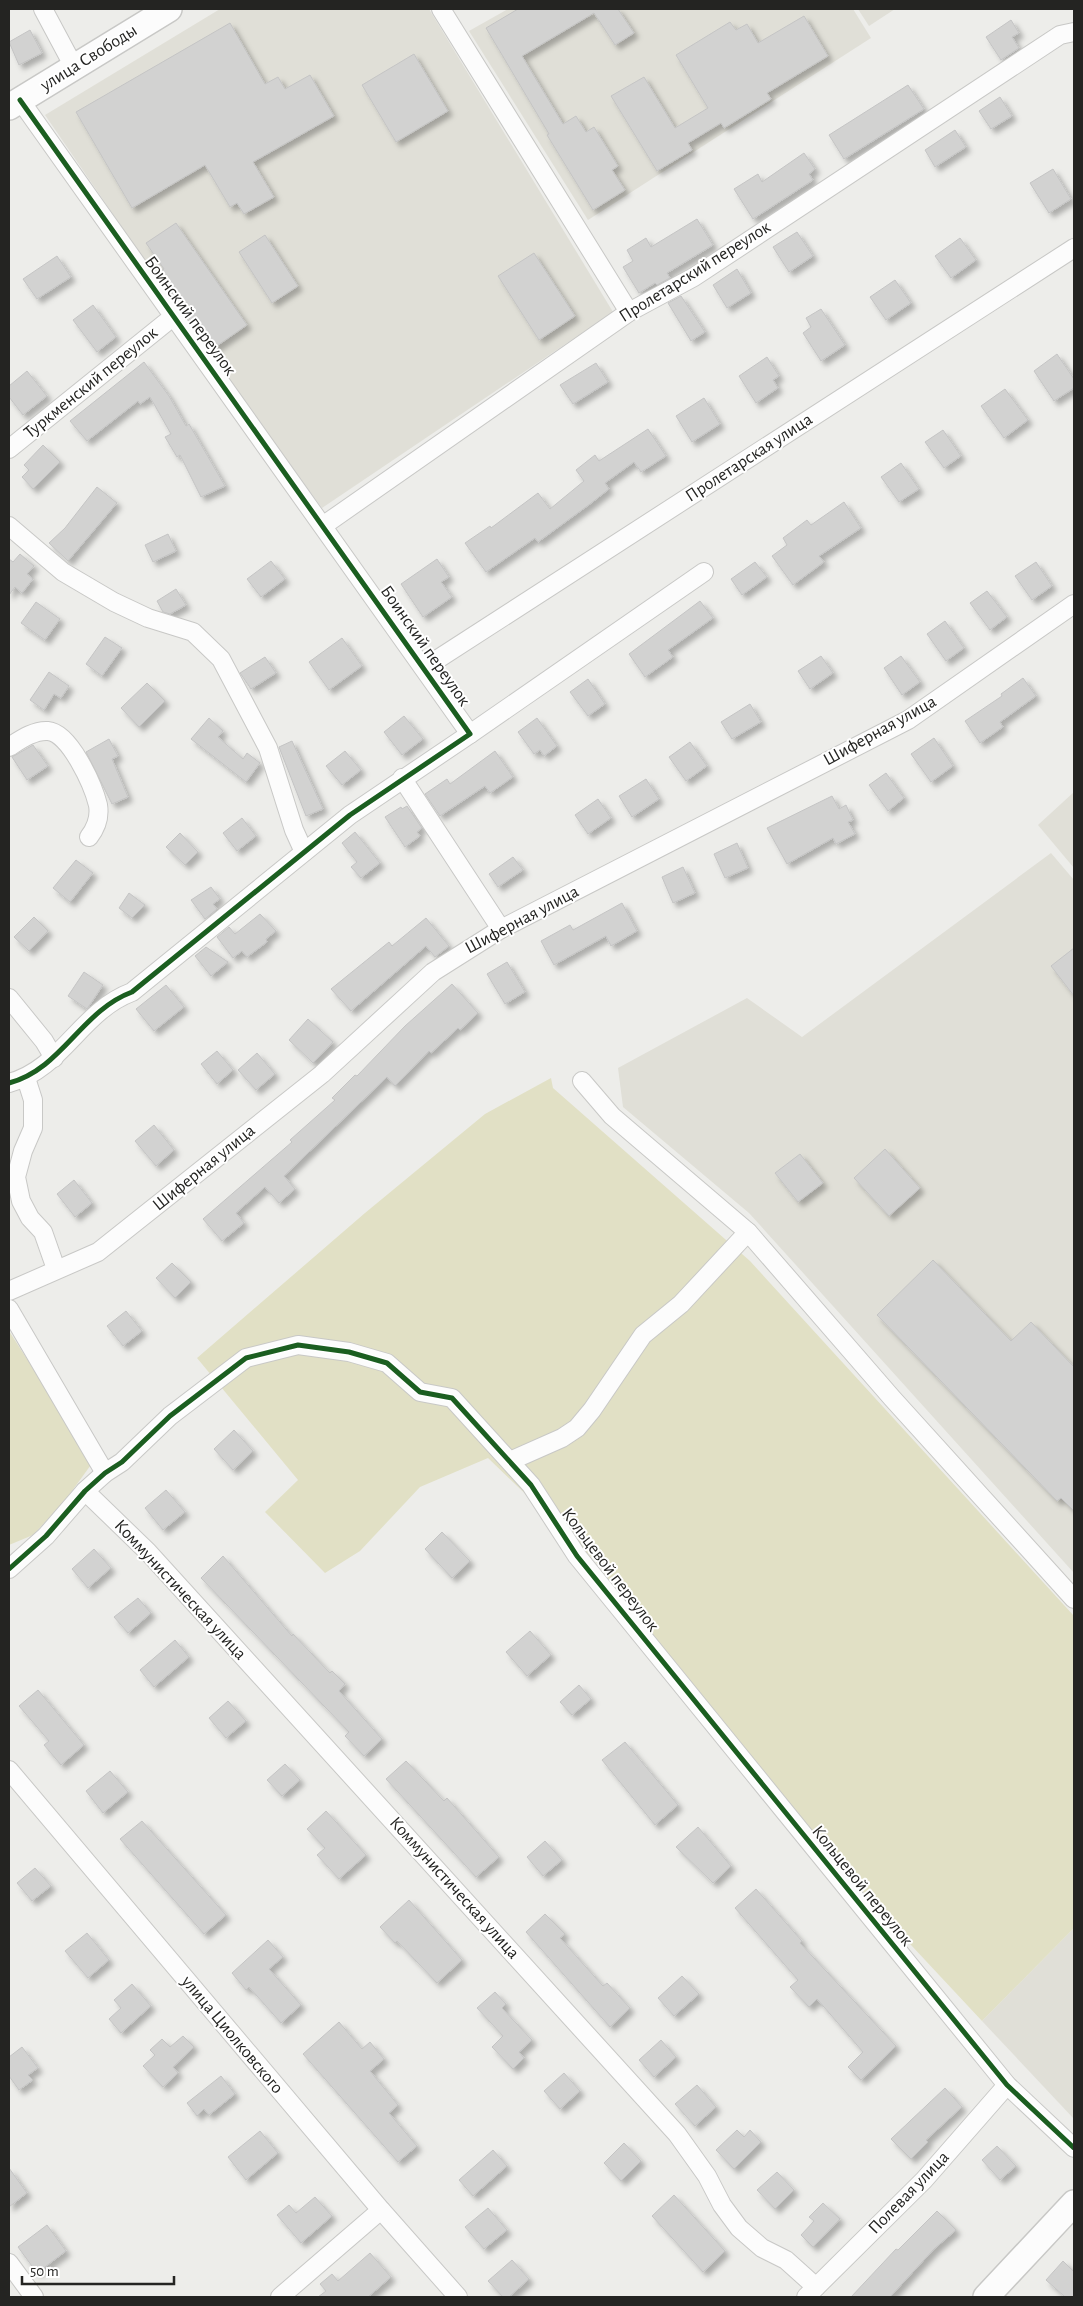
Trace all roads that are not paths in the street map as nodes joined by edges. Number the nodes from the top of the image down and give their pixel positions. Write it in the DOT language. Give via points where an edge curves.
graph roads {
  1 [pos="43,9"];
  2 [pos="169,9"];
  3 [pos="442,9"];
  4 [pos="1074,32"];
  5 [pos="74,67"];
  6 [pos="15,104"];
  7 [pos="1074,248"];
  8 [pos="630,312"];
  9 [pos="174,316"];
  10 [pos="9,449"];
  11 [pos="324,525"];
  12 [pos="9,526"];
  13 [pos="704,572"];
  14 [pos="1074,604"];
  15 [pos="424,668"];
  16 [pos="470,734"];
  17 [pos="9,747"];
  18 [pos="402,778"];
  19 [pos="89,837"];
  20 [pos="304,852"];
  21 [pos="501,929"];
  22 [pos="9,998"];
  23 [pos="54,1058"];
  24 [pos="26,1078"];
  25 [pos="582,1081"];
  26 [pos="9,1083"];
  27 [pos="748,1232"];
  28 [pos="56,1269"];
  29 [pos="9,1292"];
  30 [pos="9,1309"];
  31 [pos="510,1461"];
  32 [pos="105,1472"];
  33 [pos="85,1491"];
  34 [pos="9,1569"];
  35 [pos="1074,1599"];
  36 [pos="9,1770"];
  37 [pos="1007,2085"];
  38 [pos="1074,2148"];
  39 [pos="1074,2203"];
  40 [pos="381,2210"];
  41 [pos="9,2263"];
  42 [pos="811,2292"];
  43 [pos="34,2297"];
  44 [pos="280,2297"];
  45 [pos="458,2297"];
  46 [pos="986,2297"];
  1 -- 5 [label="street"];
  2 -- 5 [label="street, улица Свободы"];
  3 -- 8 [label="street"];
  4 -- 8 [label="street, Пролетарский переулок" via="1060,35 694,277"];
  5 -- 6 [label="street, улица Свободы"];
  6 -- 9 [label="street, Боинский переулок"];
  7 -- 15 [label="street, Пролетарская улица"];
  8 -- 11 [label="street, Пролетарский переулок"];
  9 -- 10 [label="street, Туркменский переулок"];
  9 -- 11 [label="street, Боинский переулок"];
  11 -- 15 [label="street, Боинский переулок"];
  12 -- 20 [label="street" via="63,572 148,618 193,632 220,659 268,748"];
  13 -- 16 [label="street"];
  14 -- 21 [label="street, Шиферная улица" via="908,720"];
  15 -- 16 [label="street, Боинский переулок"];
  16 -- 18 [label="street"];
  17 -- 19 [label="street" via="25,737 44,732 61,736 66,741 89,781 98,806 95,829"];
  18 -- 20 [label="street"];
  18 -- 21 [label="street"];
  20 -- 23 [label="street" via="132,992 110,1003"];
  21 -- 28 [label="street, Шиферная улица" via="433,972 322,1074 98,1252"];
  22 -- 23 [label="street"];
  23 -- 24 [label="street"];
  24 -- 26 [label="street"];
  24 -- 28 [label="street" via="33,1100 33,1128 16,1177 21,1202 43,1232"];
  25 -- 27 [label="street" via="612,1116"];
  27 -- 31 [label="street" via="680,1304 643,1335 577,1428"];
  27 -- 35 [label="street" via="892,1398"];
  28 -- 29 [label="street, Шиферная улица"];
  30 -- 32 [label="street"];
  31 -- 32 [label="street, Кольцевой переулок" via="452,1398 420,1392 387,1363 349,1352 298,1345 246,1358 170,1416 122,1462"];
  31 -- 37 [label="street, Кольцевой переулок" via="531,1485 577,1556"];
  32 -- 33 [label="street, Кольцевой переулок"];
  33 -- 34 [label="street, Кольцевой переулок" via="46,1536"];
  33 -- 42 [label="street, Коммунистическая улица" via="148,1552 677,2134 739,2228 762,2248 786,2260"];
  36 -- 40 [label="street, улица Циолковского"];
  37 -- 38 [label="street, Кольцевой переулок"];
  37 -- 42 [label="street, Полевая улица" via="924,2180"];
  39 -- 46 [label="street"];
  40 -- 44 [label="street"];
  40 -- 45 [label="street, улица Циолковского"];
  41 -- 43 [label="street"];
}
